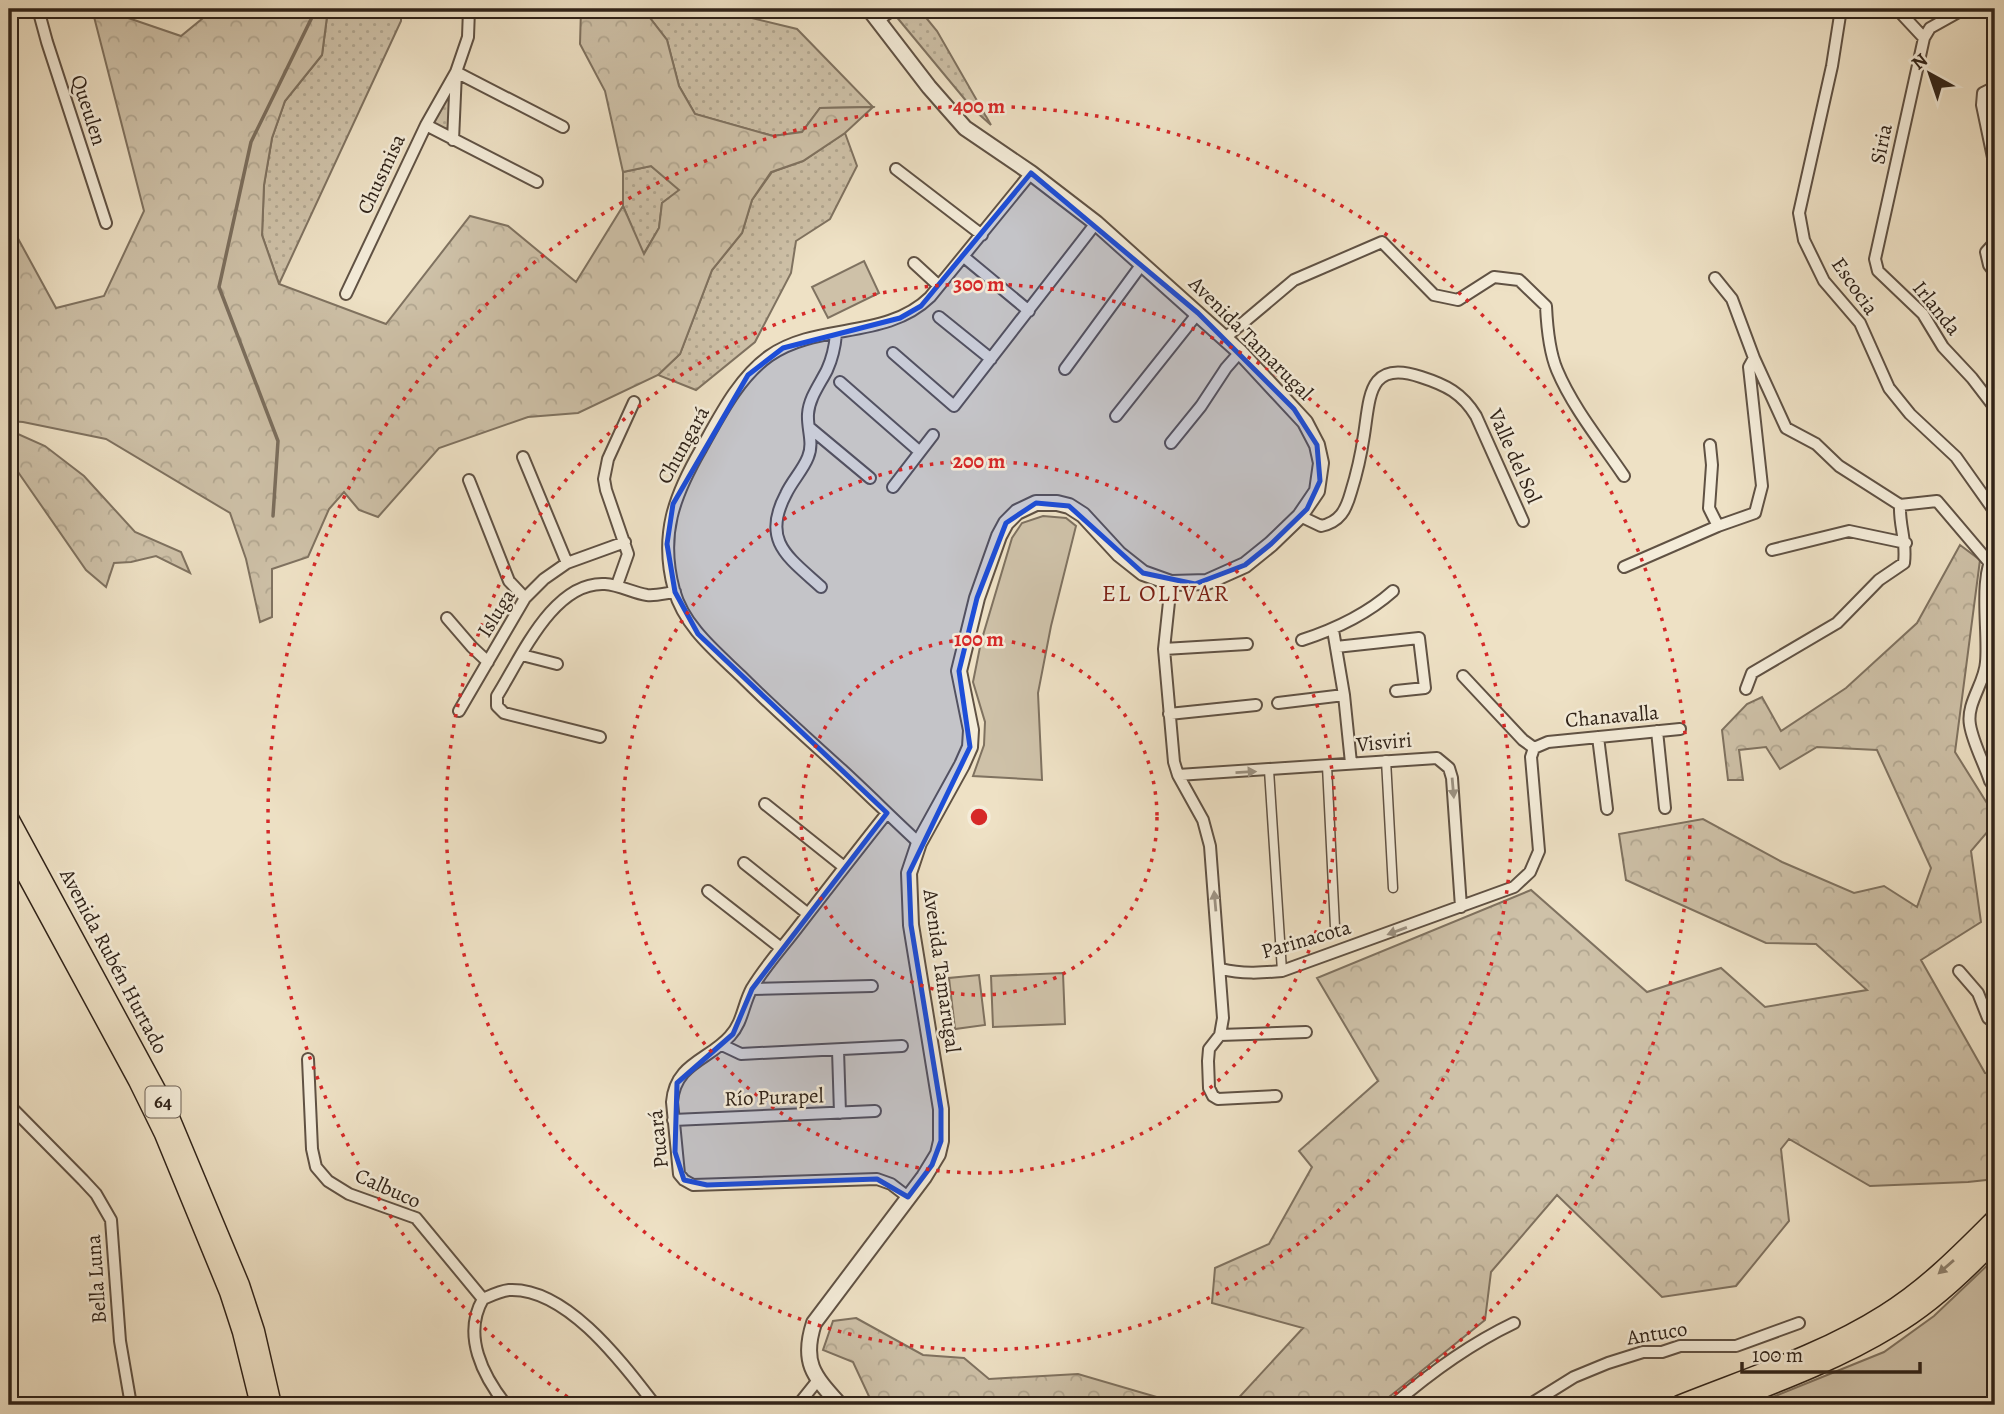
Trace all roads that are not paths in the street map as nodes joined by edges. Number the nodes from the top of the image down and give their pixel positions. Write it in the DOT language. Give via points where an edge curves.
graph roads {
  1 [pos="38,9"];
  2 [pos="469,9"];
  3 [pos="894,9"];
  4 [pos="1841,9"];
  5 [pos="1897,9"];
  6 [pos="1964,9"];
  7 [pos="873,15"];
  8 [pos="1924,38"];
  9 [pos="456,72"];
  10 [pos="1995,87"];
  11 [pos="426,125"];
  12 [pos="563,127"];
  13 [pos="453,141"];
  14 [pos="1995,167"];
  15 [pos="896,169"];
  16 [pos="1031,173"];
  17 [pos="537,182"];
  18 [pos="106,223"];
  19 [pos="1096,223"];
  20 [pos="982,235"];
  21 [pos="1995,242"];
  22 [pos="964,257"];
  23 [pos="914,263"];
  24 [pos="1142,264"];
  25 [pos="1875,266"];
  26 [pos="1992,269"];
  27 [pos="1715,278"];
  28 [pos="939,286"];
  29 [pos="346,294"];
  30 [pos="1029,311"];
  31 [pos="1198,313"];
  32 [pos="939,317"];
  33 [pos="836,334"];
  34 [pos="1225,338"];
  35 [pos="1240,352"];
  36 [pos="893,353"];
  37 [pos="1754,358"];
  38 [pos="991,359"];
  39 [pos="1065,369"];
  40 [pos="840,382"];
  41 [pos="634,402"];
  42 [pos="1995,408"];
  43 [pos="1116,415"];
  44 [pos="810,428"];
  45 [pos="933,435"];
  46 [pos="1171,443"];
  47 [pos="1710,445"];
  48 [pos="920,452"];
  49 [pos="523,457"];
  50 [pos="1625,476"];
  51 [pos="870,478"];
  52 [pos="468,480"];
  53 [pos="893,486"];
  54 [pos="1900,505"];
  55 [pos="1995,512"];
  56 [pos="1300,516"];
  57 [pos="1523,521"];
  58 [pos="1718,526"];
  59 [pos="625,542"];
  60 [pos="1906,543"];
  61 [pos="1772,550"];
  62 [pos="1992,556"];
  63 [pos="567,563"];
  64 [pos="1624,567"];
  65 [pos="1171,583"];
  66 [pos="617,585"];
  67 [pos="821,587"];
  68 [pos="1393,591"];
  69 [pos="675,592"];
  70 [pos="525,598"];
  71 [pos="447,618"];
  72 [pos="1333,630"];
  73 [pos="1302,640"];
  74 [pos="1247,644"];
  75 [pos="1336,647"];
  76 [pos="1164,649"];
  77 [pos="522,655"];
  78 [pos="488,662"];
  79 [pos="557,664"];
  80 [pos="1463,676"];
  81 [pos="1746,688"];
  82 [pos="1396,691"];
  83 [pos="1344,695"];
  84 [pos="1278,703"];
  85 [pos="1256,705"];
  86 [pos="459,711"];
  87 [pos="1169,714"];
  88 [pos="1680,729"];
  89 [pos="1657,731"];
  90 [pos="600,737"];
  91 [pos="1598,737"];
  92 [pos="1534,748"];
  93 [pos="1386,760"];
  94 [pos="1351,763"];
  95 [pos="1327,766"];
  96 [pos="1269,770"];
  97 [pos="1178,775"];
  98 [pos="1995,788"];
  99 [pos="765,804"];
  100 [pos="1607,808"];
  101 [pos="1665,808"];
  102 [pos="887,813"];
  103 [pos="9,818"];
  104 [pos="9,843"];
  105 [pos="919,843"];
  106 [pos="744,863"];
  107 [pos="844,867"];
  108 [pos="1393,888"];
  109 [pos="708,891"];
  110 [pos="1461,907"];
  111 [pos="808,914"];
  112 [pos="1335,927"];
  113 [pos="781,948"];
  114 [pos="1220,969"];
  115 [pos="1282,971"];
  116 [pos="1959,971"];
  117 [pos="873,986"];
  118 [pos="752,989"];
  119 [pos="1995,1023"];
  120 [pos="1306,1032"];
  121 [pos="1220,1035"];
  122 [pos="722,1045"];
  123 [pos="902,1046"];
  124 [pos="838,1050"];
  125 [pos="308,1059"];
  126 [pos="1276,1096"];
  127 [pos="9,1105"];
  128 [pos="875,1111"];
  129 [pos="840,1113"];
  130 [pos="673,1119"];
  131 [pos="908,1197"];
  132 [pos="1995,1219"];
  133 [pos="1995,1240"];
  134 [pos="483,1299"];
  135 [pos="1514,1323"];
  136 [pos="1799,1323"];
  137 [pos="818,1380"];
  138 [pos="131,1405"];
  139 [pos="260,1405"];
  140 [pos="272,1405"];
  141 [pos="506,1405"];
  142 [pos="656,1405"];
  143 [pos="797,1405"];
  144 [pos="840,1405"];
  145 [pos="1393,1405"];
  146 [pos="1529,1405"];
  147 [pos="1679,1405"];
  148 [pos="1720,1405"];
  1 -- 18 [label="street, Queulen"];
  2 -- 9 [label="street, Chusmisa" via="468,37"];
  3 -- 7 [label="street"];
  4 -- 55 [label="street, Escocia" via="1799,213 1804,240 1824,281 1860,323 1889,388 1955,457"];
  5 -- 8 [label="street"];
  6 -- 8 [label="street" via="1930,28"];
  7 -- 16 [label="street, Avenida Tamarugal" via="954,119"];
  8 -- 25 [label="street, Siria"];
  9 -- 11 [label="street, Chusmisa"];
  9 -- 12 [label="street"];
  9 -- 13 [label="street, Chusmisa"];
  10 -- 14 [label="street" via="1983,93 1982,105"];
  11 -- 13 [label="street"];
  11 -- 29 [label="street, Chusmisa"];
  13 -- 17 [label="street"];
  15 -- 20 [label="street"];
  16 -- 19 [label="street, Avenida Tamarugal"];
  16 -- 20 [label="street, Chungará"];
  19 -- 24 [label="street, Avenida Tamarugal"];
  19 -- 30 [label="street"];
  20 -- 22 [label="street, Chungará"];
  21 -- 26 [label="street" via="1986,251"];
  22 -- 28 [label="street, Chungará"];
  22 -- 30 [label="street"];
  23 -- 28 [label="street"];
  24 -- 31 [label="street, Avenida Tamarugal"];
  24 -- 39 [label="street"];
  25 -- 42 [label="street, Irlanda" via="1923,314 1942,346"];
  27 -- 37 [label="street" via="1732,299"];
  28 -- 33 [label="street, Chungará" via="921,306 900,318"];
  30 -- 38 [label="street"];
  31 -- 34 [label="street, Avenida Tamarugal"];
  31 -- 43 [label="street"];
  32 -- 38 [label="street"];
  33 -- 44 [label="street" via="831,361 810,404"];
  33 -- 69 [label="street, Chungará" via="783,348 759,364 737,389 673,504 667,544"];
  34 -- 35 [label="street, Avenida Tamarugal"];
  34 -- 50 [label="street" via="1294,280 1382,242 1434,295 1458,300 1493,276 1519,280 1546,306 1556,368"];
  35 -- 46 [label="street"];
  35 -- 56 [label="street, Avenida Tamarugal" via="1305,422 1317,445 1320,481"];
  36 -- 38 [label="street" via="954,406"];
  37 -- 54 [label="street" via="1786,428 1816,444 1839,466"];
  37 -- 58 [label="street" via="1749,367 1762,486 1755,513"];
  40 -- 48 [label="street"];
  41 -- 59 [label="street" via="608,459 604,479"];
  44 -- 51 [label="street"];
  44 -- 67 [label="street" via="808,457 785,494 776,531 784,554"];
  45 -- 48 [label="street"];
  47 -- 58 [label="street" via="1709,508"];
  48 -- 53 [label="street"];
  49 -- 63 [label="street"];
  52 -- 70 [label="street" via="509,581"];
  54 -- 60 [label="street"];
  54 -- 62 [label="street" via="1937,501"];
  56 -- 57 [label="street, Valle del Sol" via="1321,526 1337,519 1346,508 1359,466 1369,394 1380,379 1403,373 1444,385 1466,400"];
  56 -- 65 [label="street, Avenida Tamarugal" via="1245,565 1206,582"];
  58 -- 64 [label="street"];
  59 -- 63 [label="street, Isluga"];
  59 -- 66 [label="street" via="628,554"];
  60 -- 61 [label="street" via="1849,531"];
  60 -- 81 [label="street" via="1904,563 1879,580 1837,622 1752,673"];
  62 -- 98 [label="street" via="1986,667 1969,723"];
  63 -- 70 [label="street, Isluga"];
  65 -- 76 [label="street"];
  65 -- 105 [label="street, Avenida Tamarugal" via="1135,567 1069,506 1036,503 1006,523 978,598 959,671 970,747"];
  66 -- 69 [label="street, Isluga" via="649,596"];
  66 -- 77 [label="street, Isluga" via="589,585 562,598"];
  68 -- 72 [label="street" via="1374,608"];
  69 -- 102 [label="street, Chungará" via="698,634"];
  70 -- 78 [label="street, Isluga"];
  71 -- 78 [label="street"];
  72 -- 73 [label="street"];
  72 -- 75 [label="street"];
  74 -- 76 [label="street"];
  75 -- 82 [label="street" via="1419,638 1425,688"];
  75 -- 83 [label="street"];
  76 -- 87 [label="street"];
  77 -- 79 [label="street"];
  77 -- 90 [label="street, Isluga" via="497,696 497,706 504,713"];
  78 -- 86 [label="street, Isluga"];
  80 -- 92 [label="street"];
  83 -- 84 [label="street"];
  83 -- 94 [label="street"];
  85 -- 87 [label="street"];
  87 -- 97 [label="street"];
  88 -- 89 [label="street, Chanavalla"];
  89 -- 91 [label="street, Chanavalla"];
  89 -- 101 [label="street"];
  91 -- 92 [label="street, Chanavalla" via="1548,742"];
  91 -- 100 [label="street"];
  92 -- 110 [label="street, Parinacota" via="1539,851 1535,864 1514,887"];
  93 -- 94 [label="street, Visviri"];
  93 -- 108 [label="street"];
  93 -- 110 [label="street, Visviri, one-way" via="1437,758 1449,768"];
  94 -- 95 [label="street, Visviri"];
  95 -- 96 [label="street, Visviri"];
  95 -- 112 [label="street"];
  97 -- 96 [label="street, Visviri, one-way"];
  96 -- 115 [label="street"];
  114 -- 97 [label="street, one-way" via="1208,833"];
  99 -- 107 [label="street"];
  102 -- 105 [label="street, Chungará"];
  102 -- 107 [label="street, Pucará"];
  103 -- 140 [label="main road, Avenida Rubén Hurtado / 64" via="166,1108 240,1285"];
  104 -- 139 [label="main road, Avenida Rubén Hurtado / 64" via="164,1134 222,1273"];
  105 -- 131 [label="street, Avenida Tamarugal" via="909,873 908,898 942,1128 938,1154"];
  106 -- 111 [label="street"];
  107 -- 111 [label="street, Pucará"];
  109 -- 113 [label="street"];
  110 -- 115 [label="street, Parinacota, one-way"];
  111 -- 113 [label="street, Pucará"];
  113 -- 118 [label="street, Pucará"];
  114 -- 115 [label="street, Parinacota" via="1257,974"];
  114 -- 121 [label="street"];
  116 -- 119 [label="street"];
  117 -- 118 [label="street"];
  118 -- 122 [label="street, Pucará" via="739,1026"];
  120 -- 121 [label="street"];
  121 -- 126 [label="street" via="1209,1049 1213,1096 1224,1100"];
  122 -- 124 [label="street" via="740,1054"];
  122 -- 130 [label="street, Pucará" via="692,1065 677,1083"];
  123 -- 124 [label="street"];
  124 -- 129 [label="street"];
  125 -- 134 [label="street, Calbuco" via="316,1167 349,1194 416,1218"];
  127 -- 138 [label="street, Bella Luna" via="96,1194 111,1220 120,1341"];
  128 -- 129 [label="street, Río Purapel"];
  129 -- 130 [label="street, Río Purapel"];
  130 -- 131 [label="street, Pucará" via="679,1174 693,1185 877,1179"];
  131 -- 137 [label="street, Avenida Tamarugal" via="814,1323 808,1361"];
  132 -- 147 [label="main road, one-way" via="1920,1289 1858,1330 1811,1354"];
  133 -- 148 [label="main road" via="1930,1300 1894,1326 1809,1370"];
  134 -- 141 [label="street" via="474,1321 476,1343 487,1378"];
  134 -- 142 [label="street" via="509,1290 532,1294 563,1309 613,1352"];
  135 -- 145 [label="street" via="1482,1338"];
  136 -- 146 [label="street, Antuco" via="1736,1346 1680,1346 1643,1352 1574,1377"];
  137 -- 143 [label="street"];
  137 -- 144 [label="street, Avenida Tamarugal"];
}
